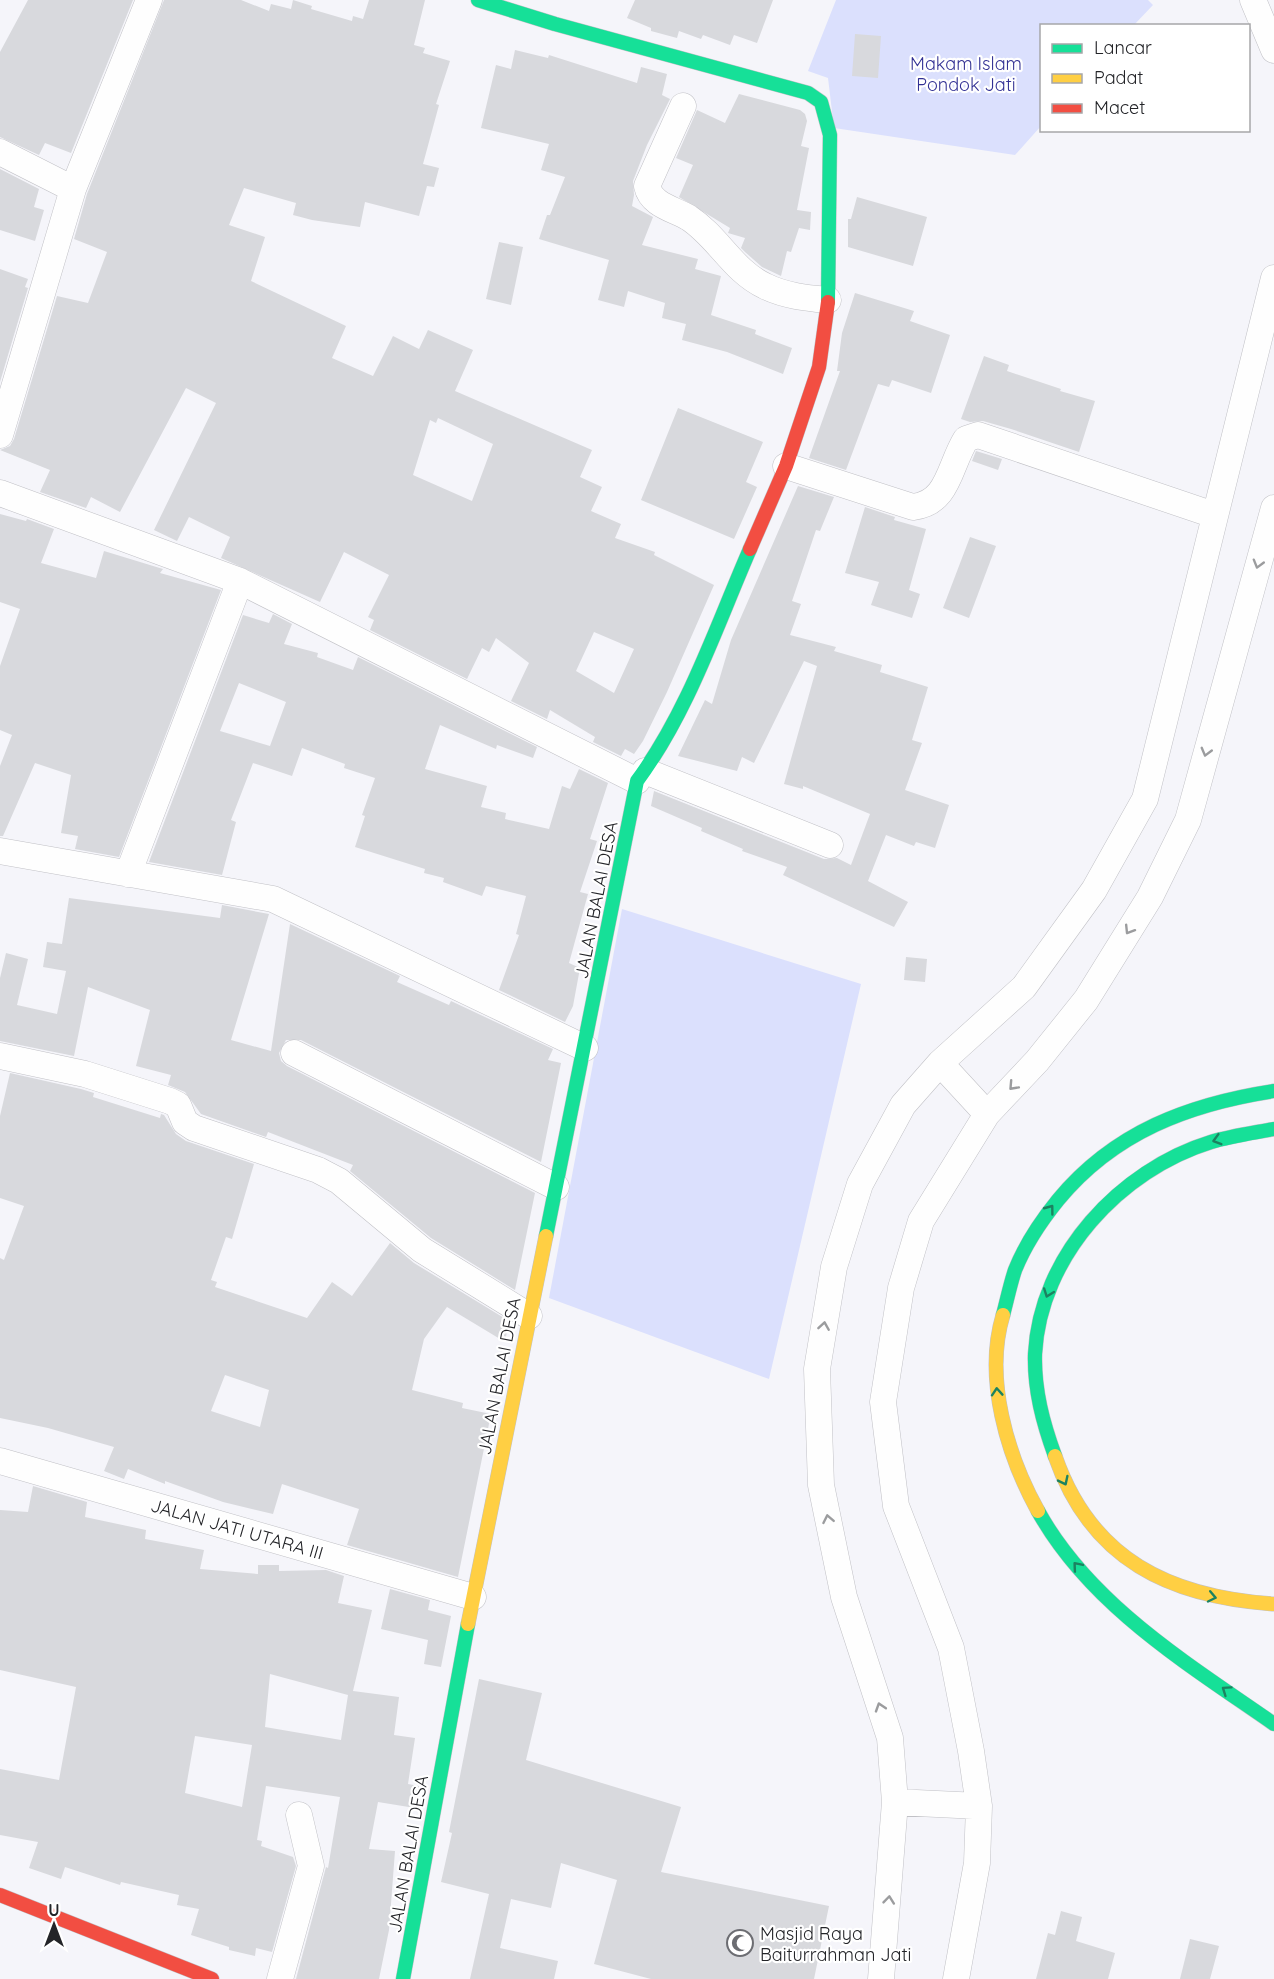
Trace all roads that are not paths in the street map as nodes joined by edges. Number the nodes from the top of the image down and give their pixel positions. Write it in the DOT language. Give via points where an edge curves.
graph roads {
  1 [pos="149,0"];
  2 [pos="478,0"];
  3 [pos="1253,0"];
  4 [pos="1274,50"];
  5 [pos="683,106"];
  6 [pos="0,152"];
  7 [pos="73,189"];
  8 [pos="1274,278"];
  9 [pos="828,300"];
  10 [pos="0,435"];
  11 [pos="786,466"];
  12 [pos="0,493"];
  13 [pos="1274,508"];
  14 [pos="1214,515"];
  15 [pos="240,581"];
  16 [pos="641,776"];
  17 [pos="830,844"];
  18 [pos="0,851"];
  19 [pos="128,874"];
  20 [pos="585,1048"];
  21 [pos="294,1053"];
  22 [pos="0,1056"];
  23 [pos="940,1063"];
  24 [pos="1274,1091"];
  25 [pos="987,1114"];
  26 [pos="1274,1129"];
  27 [pos="556,1187"];
  28 [pos="529,1316"];
  29 [pos="0,1461"];
  30 [pos="473,1597"];
  31 [pos="1274,1604"];
  32 [pos="1274,1724"];
  33 [pos="895,1802"];
  34 [pos="979,1806"];
  35 [pos="299,1815"];
  36 [pos="0,1895"];
  37 [pos="212,1979"];
  38 [pos="280,1979"];
  39 [pos="403,1979"];
  40 [pos="881,1979"];
  41 [pos="956,1979"];
  1 -- 7 [label="street"];
  2 -- 9 [label="main road" via="798,90 821,102 830,135"];
  3 -- 4 [label="street"];
  5 -- 9 [label="street" via="647,186 654,200 689,218 748,276 763,285 803,298"];
  6 -- 7 [label="street"];
  7 -- 10 [label="street"];
  8 -- 14 [label="street"];
  9 -- 11 [label="main road" via="819,367"];
  11 -- 14 [label="street" via="913,507 926,506 939,498 966,439 978,435"];
  11 -- 16 [label="main road" via="684,700 659,751"];
  12 -- 15 [label="street"];
  13 -- 25 [label="street, one-way" via="1188,820 1150,897 1086,1000 1037,1061"];
  14 -- 23 [label="street" via="1146,799 1094,890 1024,987"];
  15 -- 16 [label="street"];
  15 -- 19 [label="street"];
  16 -- 17 [label="street"];
  16 -- 20 [label="main road, JALAN BALAI DESA"];
  18 -- 19 [label="street"];
  19 -- 20 [label="street" via="273,899"];
  20 -- 27 [label="main road, JALAN BALAI DESA"];
  21 -- 27 [label="street"];
  22 -- 28 [label="street" via="85,1074 170,1101 178,1105 185,1122 194,1128 318,1170 339,1181 422,1250"];
  23 -- 25 [label="street"];
  33 -- 23 [label="street, one-way" via="890,1738 844,1597 821,1485 817,1369 834,1267 860,1184 903,1105"];
  32 -- 24 [label="main road, one-way" via="1144,1629 1107,1598 1063,1550 1032,1503 1010,1453 999,1412 996,1364 1003,1309 1022,1253 1052,1205 1074,1181 1121,1141 1164,1119 1224,1099"];
  25 -- 34 [label="street" via="921,1221 901,1288 883,1402 896,1506 951,1648"];
  26 -- 31 [label="main road, one-way" via="1240,1133 1180,1152 1105,1202 1069,1247 1054,1276 1039,1324 1035,1374 1041,1421 1057,1466 1080,1508 1103,1537 1144,1571 1167,1583 1214,1597"];
  27 -- 28 [label="main road, JALAN BALAI DESA"];
  28 -- 30 [label="main road, JALAN BALAI DESA"];
  29 -- 30 [label="street, JALAN JATI UTARA III"];
  30 -- 39 [label="main road, JALAN BALAI DESA"];
  33 -- 34 [label="street"];
  40 -- 33 [label="street, one-way"];
  34 -- 41 [label="street" via="977,1863"];
  35 -- 38 [label="street" via="311,1866"];
  36 -- 37 [label="main road"];
}
